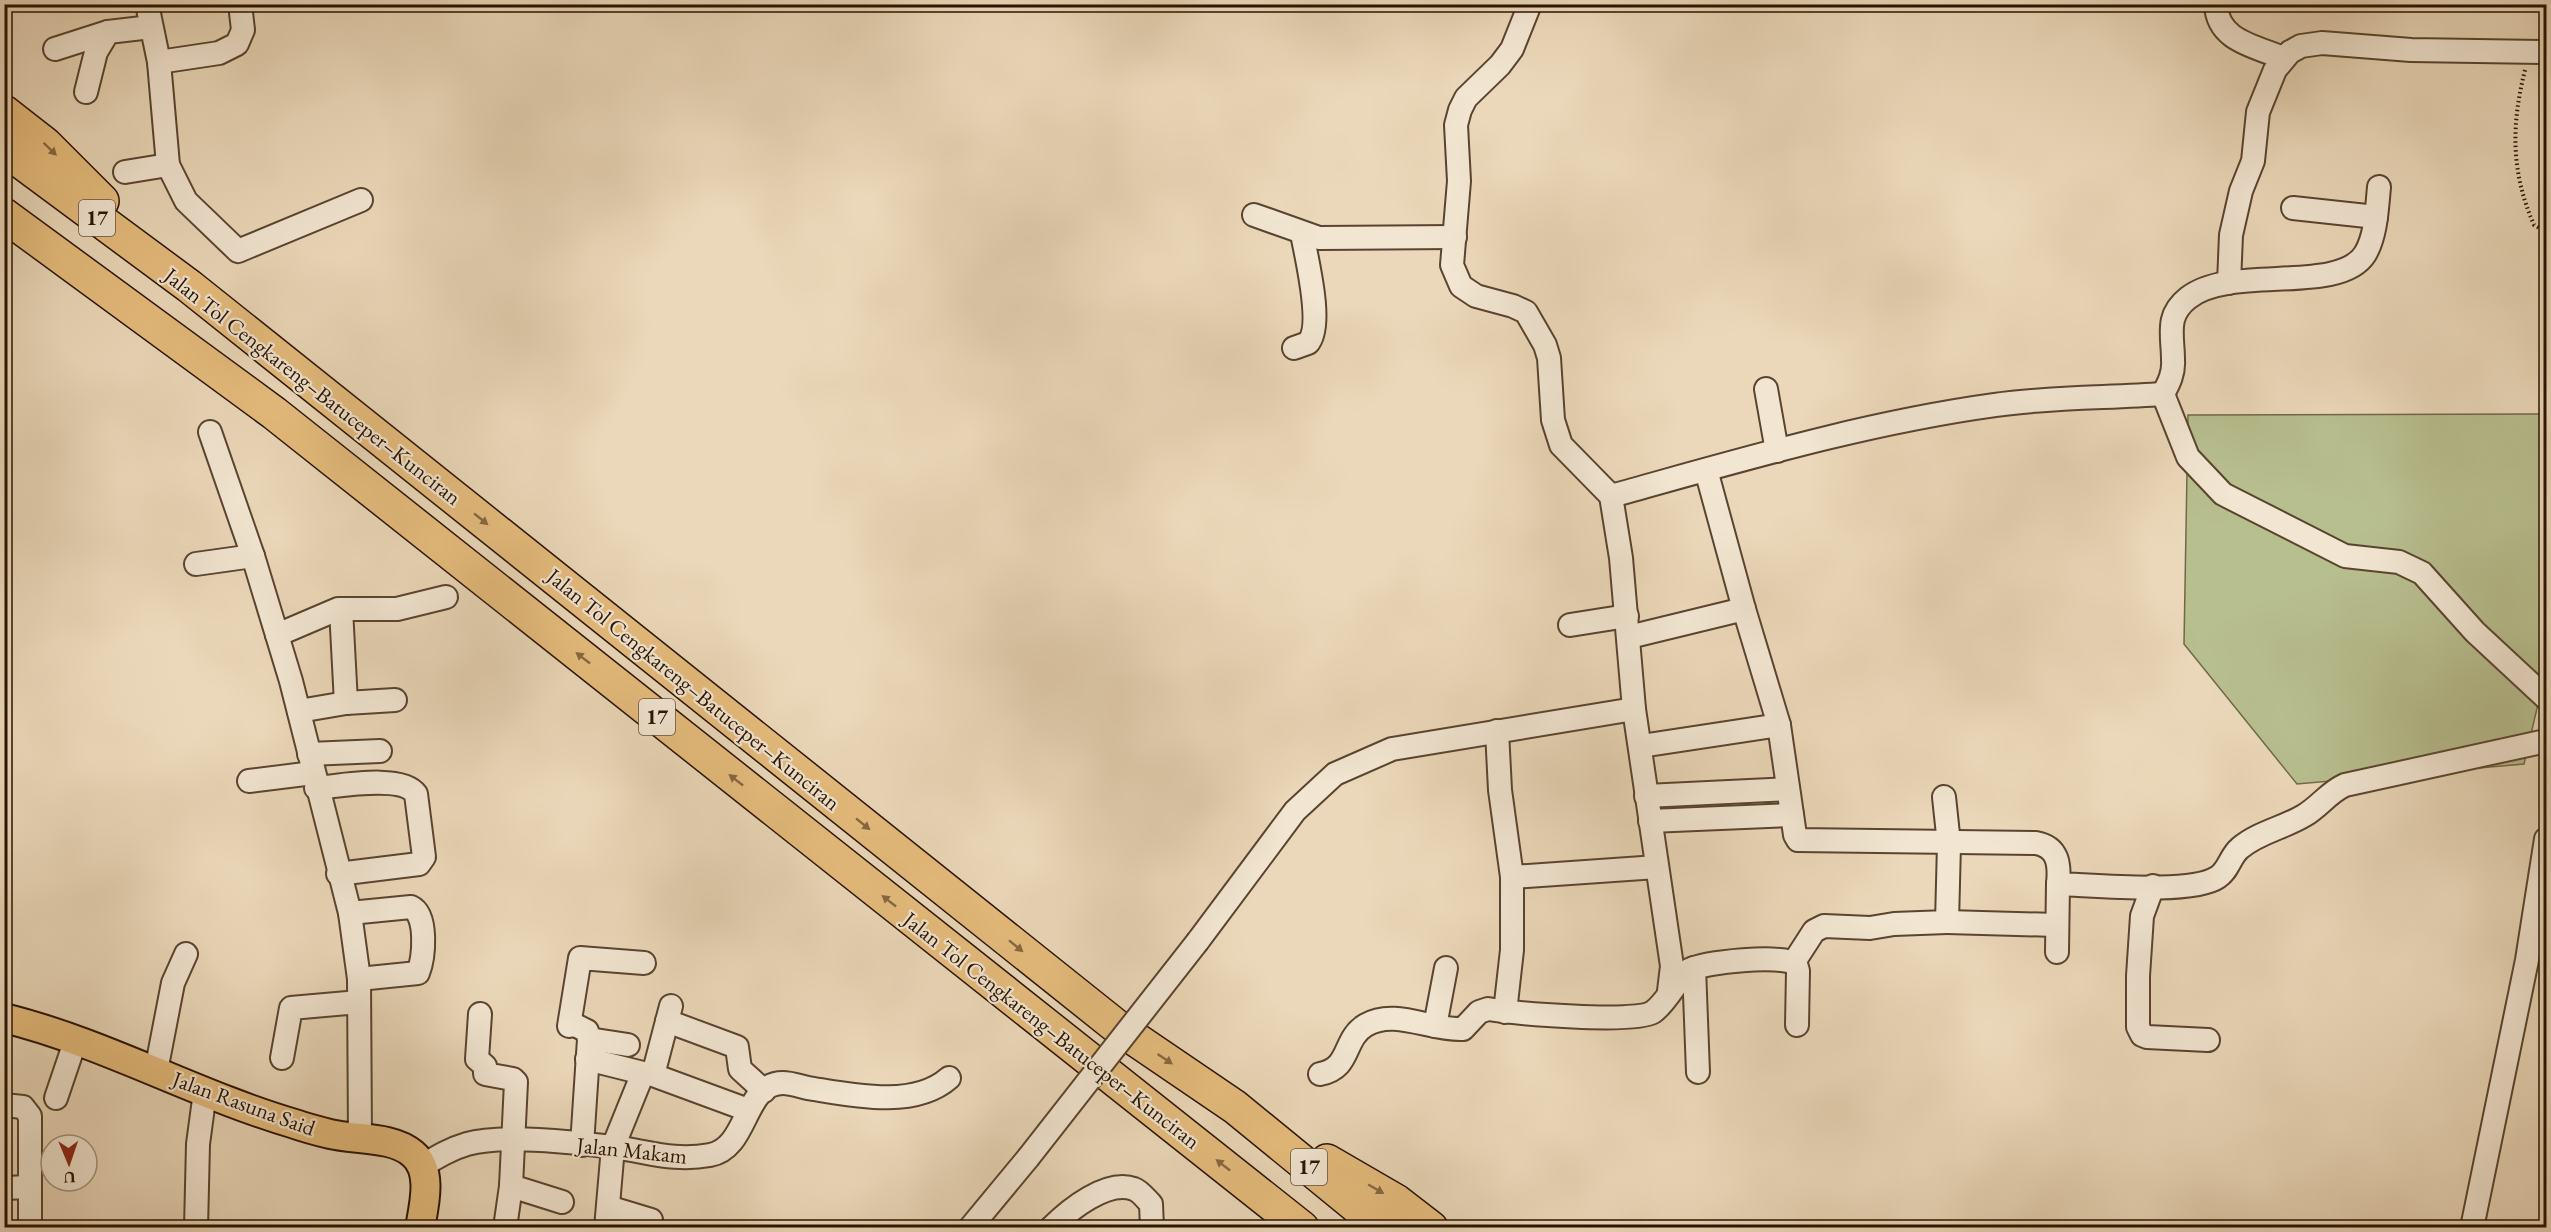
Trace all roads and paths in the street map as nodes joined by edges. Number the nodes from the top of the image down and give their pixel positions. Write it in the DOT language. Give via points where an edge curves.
graph roads {
  1 [pos="147,4"];
  2 [pos="240,4"];
  3 [pos="1530,4"];
  4 [pos="2216,4"];
  5 [pos="151,27"];
  6 [pos="108,32"];
  7 [pos="55,49"];
  8 [pos="2538,52"];
  9 [pos="2283,58"];
  10 [pos="159,62"];
  11 [pos="86,92"];
  12 [pos="4,112"];
  13 [pos="4,150"];
  14 [pos="168,165"];
  15 [pos="125,172"];
  16 [pos="2379,187"];
  17 [pos="361,200"];
  18 [pos="2293,208"];
  19 [pos="4,215"];
  20 [pos="1254,215"];
  21 [pos="2376,217"];
  22 [pos="2547,232"];
  23 [pos="1302,234"];
  24 [pos="1455,237"];
  25 [pos="2229,283"];
  26 [pos="189,286"];
  27 [pos="1293,348"];
  28 [pos="1766,389"];
  29 [pos="2163,394"];
  30 [pos="210,432"];
  31 [pos="1777,451"];
  32 [pos="1706,470"];
  33 [pos="1611,496"];
  34 [pos="253,556"];
  35 [pos="196,564"];
  36 [pos="446,597"];
  37 [pos="341,609"];
  38 [pos="1744,609"];
  39 [pos="1570,625"];
  40 [pos="1628,627"];
  41 [pos="277,635"];
  42 [pos="2547,698"];
  43 [pos="395,700"];
  44 [pos="346,703"];
  45 [pos="1634,709"];
  46 [pos="299,711"];
  47 [pos="1779,725"];
  48 [pos="1497,732"];
  49 [pos="2547,741"];
  50 [pos="1641,746"];
  51 [pos="380,751"];
  52 [pos="313,772"];
  53 [pos="249,781"];
  54 [pos="1788,789"];
  55 [pos="1646,796"];
  56 [pos="1944,797"];
  57 [pos="1792,814"];
  58 [pos="1650,821"];
  59 [pos="2547,839"];
  60 [pos="1949,844"];
  61 [pos="1657,867"];
  62 [pos="338,874"];
  63 [pos="1512,878"];
  64 [pos="2058,884"];
  65 [pos="2153,886"];
  66 [pos="350,913"];
  67 [pos="1947,922"];
  68 [pos="2056,925"];
  69 [pos="2056,952"];
  70 [pos="186,954"];
  71 [pos="1794,962"];
  72 [pos="644,963"];
  73 [pos="1446,968"];
  74 [pos="1694,968"];
  75 [pos="359,979"];
  76 [pos="1669,991"];
  77 [pos="359,1002"];
  78 [pos="1505,1012"];
  79 [pos="480,1014"];
  80 [pos="4,1018"];
  81 [pos="1797,1025"];
  82 [pos="1435,1026"];
  83 [pos="76,1040"];
  84 [pos="2208,1040"];
  85 [pos="628,1045"];
  86 [pos="588,1049"];
  87 [pos="282,1058"];
  88 [pos="156,1071"];
  89 [pos="1698,1072"];
  90 [pos="1320,1074"];
  91 [pos="949,1078"];
  92 [pos="764,1091"];
  93 [pos="206,1092"];
  94 [pos="56,1098"];
  95 [pos="4,1105"];
  96 [pos="1235,1107"];
  97 [pos="748,1110"];
  98 [pos="360,1139"];
  99 [pos="514,1141"];
  100 [pos="582,1145"];
  101 [pos="613,1147"];
  102 [pos="422,1166"];
  103 [pos="511,1186"];
  104 [pos="30,1187"];
  105 [pos="4,1188"];
  106 [pos="1255,1191"];
  107 [pos="562,1202"];
  108 [pos="607,1217"];
  109 [pos="651,1220"];
  110 [pos="30,1227"];
  111 [pos="196,1227"];
  112 [pos="420,1227"];
  113 [pos="504,1227"];
  114 [pos="970,1227"];
  115 [pos="1051,1227"];
  116 [pos="1152,1227"];
  117 [pos="1292,1227"];
  118 [pos="1302,1227"];
  119 [pos="1383,1227"];
  120 [pos="1431,1227"];
  121 [pos="2472,1227"];
  1 -- 5 [label="street"];
  2 -- 10 [label="street" via="243,30 237,44 219,52"];
  3 -- 24 [label="street" via="1512,49 1466,98 1460,110 1456,125 1459,182"];
  4 -- 9 [label="street" via="2218,20 2226,32 2245,44"];
  5 -- 6 [label="street"];
  5 -- 10 [label="street"];
  6 -- 7 [label="street"];
  6 -- 11 [label="street" via="96,52"];
  8 -- 9 [label="street" via="2411,50 2322,43 2301,46"];
  8 -- 22 [label="path" via="2519,93 2514,143 2517,175 2534,225"];
  9 -- 25 [label="street" via="2258,112 2253,161 2231,235"];
  10 -- 14 [label="street"];
  12 -- 26 [label="highway, one-way" via="45,144"];
  13 -- 26 [label="highway, Jalan Tol Cengkareng–Batuceper–Kunciran / 17"];
  14 -- 15 [label="street"];
  14 -- 17 [label="street" via="186,201 238,251"];
  16 -- 21 [label="street"];
  18 -- 21 [label="street"];
  106 -- 19 [label="highway, Jalan Tol Cengkareng–Batuceper–Kunciran / 17, one-way" via="274,413"];
  20 -- 23 [label="street"];
  21 -- 25 [label="street" via="2367,251 2343,272"];
  23 -- 24 [label="street" via="1319,238"];
  23 -- 27 [label="street" via="1314,330 1308,342"];
  24 -- 33 [label="street" via="1452,265 1461,286 1476,296 1526,312 1535,326 1549,357 1553,420 1561,445"];
  25 -- 29 [label="street" via="2216,284 2189,297 2174,314 2170,328 2174,361"];
  26 -- 96 [label="highway, Jalan Tol Cengkareng–Batuceper–Kunciran / 17, one-way" via="1116,1026"];
  28 -- 31 [label="street"];
  29 -- 31 [label="street" via="1997,405 1867,428"];
  29 -- 42 [label="street" via="2188,457 2223,494 2345,556 2413,567 2475,632"];
  30 -- 34 [label="street"];
  31 -- 32 [label="street"];
  32 -- 33 [label="street"];
  32 -- 38 [label="street"];
  33 -- 40 [label="street"];
  34 -- 35 [label="street"];
  34 -- 41 [label="street"];
  36 -- 37 [label="street" via="397,609"];
  37 -- 41 [label="street"];
  37 -- 44 [label="street"];
  38 -- 40 [label="street"];
  38 -- 47 [label="street"];
  39 -- 40 [label="street"];
  40 -- 45 [label="street"];
  41 -- 46 [label="street"];
  43 -- 44 [label="street"];
  44 -- 46 [label="street"];
  45 -- 48 [label="street"];
  45 -- 50 [label="street"];
  46 -- 52 [label="street"];
  47 -- 50 [label="street"];
  47 -- 54 [label="street"];
  48 -- 63 [label="street"];
  48 -- 114 [label="street, bridge" via="1392,749 1335,774 1295,812 1028,1158"];
  49 -- 65 [label="street" via="2345,785 2325,796 2307,814 2237,850 2219,877 2207,883"];
  50 -- 55 [label="street"];
  51 -- 52 [label="street"];
  52 -- 53 [label="street"];
  52 -- 62 [label="street"];
  52 -- 62 [label="street" via="397,783 416,794 424,857 419,864"];
  54 -- 55 [label="street"];
  54 -- 57 [label="street"];
  55 -- 58 [label="street"];
  56 -- 60 [label="street"];
  57 -- 58 [label="street"];
  57 -- 60 [label="street" via="1795,835 1805,842"];
  58 -- 61 [label="street"];
  59 -- 121 [label="street" via="2527,960"];
  60 -- 64 [label="street" via="2047,846 2059,862"];
  60 -- 67 [label="street"];
  61 -- 63 [label="street"];
  61 -- 76 [label="street" via="1672,966"];
  62 -- 66 [label="street"];
  63 -- 78 [label="street" via="1512,950"];
  64 -- 65 [label="street"];
  64 -- 68 [label="street"];
  65 -- 84 [label="street" via="2142,916 2138,1026 2147,1037"];
  66 -- 75 [label="street"];
  66 -- 75 [label="street" via="411,907 417,912 424,933 418,973"];
  67 -- 68 [label="street"];
  67 -- 71 [label="street" via="1870,928 1824,926 1814,931"];
  68 -- 69 [label="street"];
  70 -- 88 [label="street" via="172,983"];
  71 -- 74 [label="street" via="1745,961"];
  71 -- 81 [label="street" via="1798,971"];
  72 -- 86 [label="street" via="580,958 569,1026 587,1031"];
  73 -- 82 [label="street"];
  74 -- 76 [label="street"];
  74 -- 89 [label="street"];
  75 -- 77 [label="street"];
  76 -- 78 [label="street" via="1645,1026"];
  77 -- 87 [label="street" via="291,1008"];
  77 -- 98 [label="street"];
  78 -- 82 [label="street" via="1479,1012 1462,1029"];
  79 -- 99 [label="street" via="477,1059 485,1074 516,1082"];
  80 -- 83 [label="main road, Jalan Rasuna Said"];
  82 -- 90 [label="street" via="1382,1019 1365,1025 1355,1034 1340,1065"];
  83 -- 88 [label="main road, Jalan Rasuna Said"];
  83 -- 94 [label="street"];
  85 -- 86 [label="street"];
  86 -- 100 [label="street"];
  86 -- 101 [label="street" via="643,1073"];
  88 -- 93 [label="main road, Jalan Rasuna Said"];
  91 -- 92 [label="street" via="921,1095 901,1098 784,1083 773,1084"];
  92 -- 97 [label="street, Jalan Makam"];
  92 -- 97 [label="street" via="740,1069 737,1047 669,1014 652,1075"];
  93 -- 98 [label="main road, Jalan Rasuna Said" via="295,1124"];
  93 -- 111 [label="street" via="198,1144"];
  95 -- 104 [label="street" via="23,1107 30,1116"];
  96 -- 119 [label="highway, Jalan Tol Cengkareng–Batuceper–Kunciran / 17"];
  96 -- 120 [label="highway, one-way" via="1396,1201"];
  97 -- 101 [label="street, Jalan Makam" via="735,1139 720,1153 659,1157"];
  98 -- 102 [label="main road, Jalan Rasuna Said" via="412,1152"];
  99 -- 100 [label="street, Jalan Makam"];
  99 -- 102 [label="street, Jalan Makam" via="468,1144 444,1152"];
  99 -- 103 [label="street"];
  100 -- 101 [label="street, Jalan Makam"];
  101 -- 108 [label="street"];
  102 -- 112 [label="main road"];
  103 -- 107 [label="street"];
  103 -- 113 [label="street"];
  104 -- 105 [label="street"];
  104 -- 110 [label="street"];
  106 -- 117 [label="highway"];
  106 -- 118 [label="highway, Jalan Tol Cengkareng–Batuceper–Kunciran / 17"];
  108 -- 109 [label="street"];
  115 -- 116 [label="street" via="1099,1193 1119,1186 1135,1189 1151,1204"];
}
